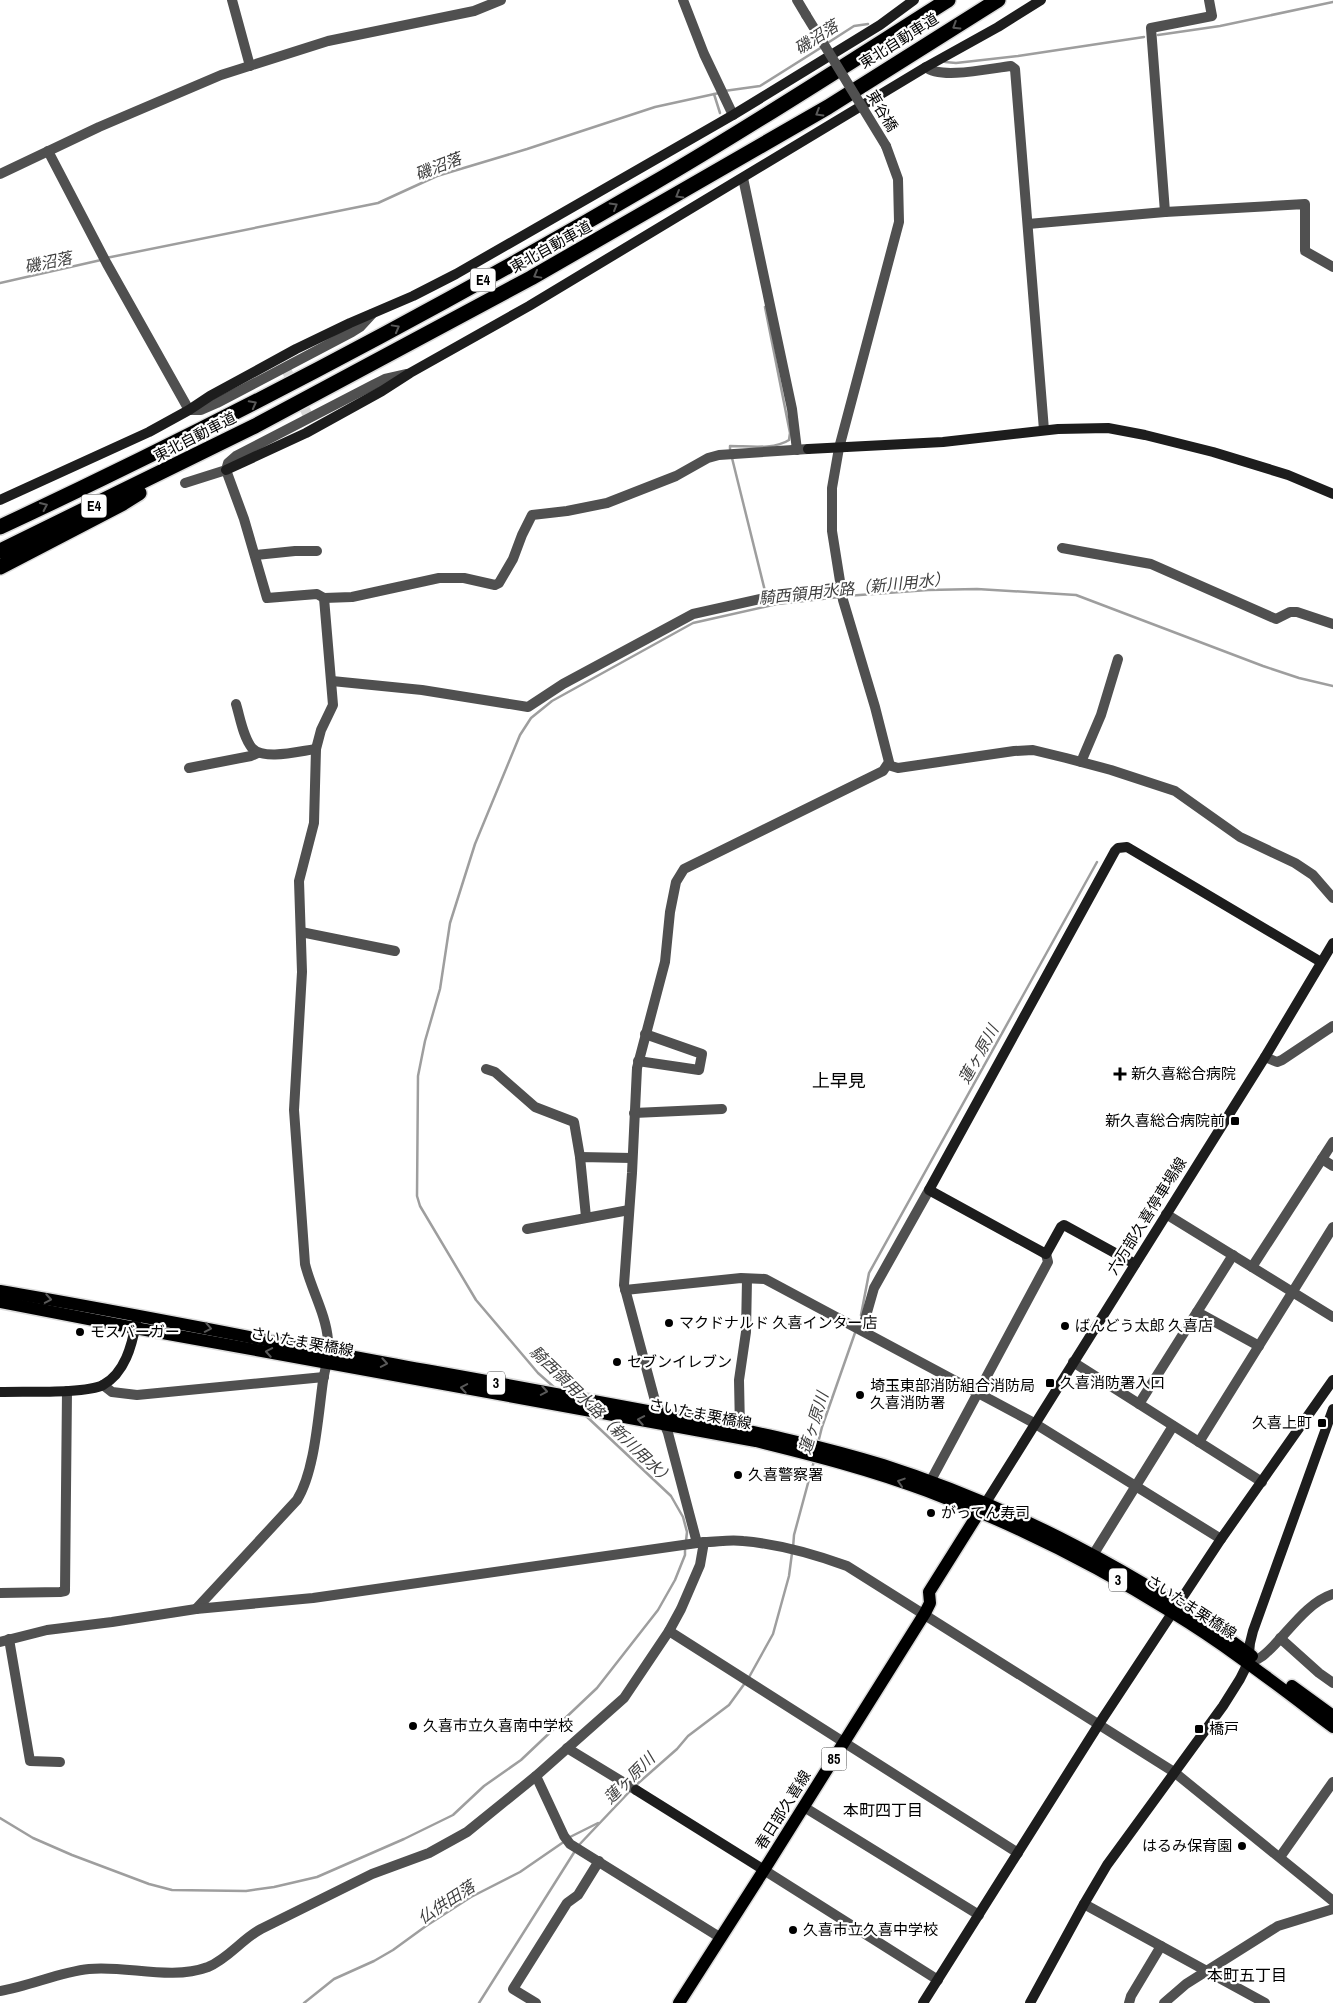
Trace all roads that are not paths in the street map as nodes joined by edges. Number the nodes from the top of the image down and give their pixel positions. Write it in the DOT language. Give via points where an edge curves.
graph roads {
  1 [pos="232,0"];
  2 [pos="502,0"];
  3 [pos="683,0"];
  4 [pos="797,0"];
  5 [pos="914,0"];
  6 [pos="948,0"];
  7 [pos="998,0"];
  8 [pos="1041,0"];
  9 [pos="1209,0"];
  10 [pos="250,66"];
  11 [pos="926,67"];
  12 [pos="733,115"];
  13 [pos="48,151"];
  14 [pos="0,174"];
  15 [pos="743,178"];
  16 [pos="1164,212"];
  17 [pos="1028,224"];
  18 [pos="1333,267"];
  19 [pos="189,410"];
  20 [pos="1044,430"];
  21 [pos="839,448"];
  22 [pos="803,450"];
  23 [pos="188,460"];
  24 [pos="226,470"];
  25 [pos="185,483"];
  26 [pos="1333,494"];
  27 [pos="0,500"];
  28 [pos="0,527"];
  29 [pos="1062,548"];
  30 [pos="0,551"];
  31 [pos="317,551"];
  32 [pos="256,555"];
  33 [pos="0,567"];
  34 [pos="841,593"];
  35 [pos="324,598"];
  36 [pos="1333,624"];
  37 [pos="1118,659"];
  38 [pos="332,681"];
  39 [pos="236,704"];
  40 [pos="316,749"];
  41 [pos="258,753"];
  42 [pos="1081,762"];
  43 [pos="888,765"];
  44 [pos="189,768"];
  45 [pos="1333,898"];
  46 [pos="301,932"];
  47 [pos="1333,943"];
  48 [pos="395,951"];
  49 [pos="1321,962"];
  50 [pos="1333,1026"];
  51 [pos="645,1034"];
  52 [pos="1265,1057"];
  53 [pos="638,1060"];
  54 [pos="486,1069"];
  55 [pos="722,1109"];
  56 [pos="634,1113"];
  57 [pos="1333,1142"];
  58 [pos="580,1157"];
  59 [pos="632,1158"];
  60 [pos="1322,1159"];
  61 [pos="1333,1166"];
  62 [pos="929,1190"];
  63 [pos="629,1210"];
  64 [pos="1166,1214"];
  65 [pos="586,1217"];
  66 [pos="1333,1227"];
  67 [pos="527,1229"];
  68 [pos="1046,1254"];
  69 [pos="1233,1255"];
  70 [pos="1135,1264"];
  71 [pos="1252,1267"];
  72 [pos="747,1278"];
  73 [pos="0,1290"];
  74 [pos="625,1290"];
  75 [pos="1292,1292"];
  76 [pos="0,1302"];
  77 [pos="1198,1312"];
  78 [pos="138,1314"];
  79 [pos="1333,1317"];
  80 [pos="135,1328"];
  81 [pos="858,1328"];
  82 [pos="1259,1346"];
  83 [pos="327,1357"];
  84 [pos="1073,1362"];
  85 [pos="324,1377"];
  86 [pos="1333,1380"];
  87 [pos="102,1385"];
  88 [pos="67,1391"];
  89 [pos="0,1392"];
  90 [pos="978,1392"];
  91 [pos="1139,1404"];
  92 [pos="1333,1409"];
  93 [pos="662,1418"];
  94 [pos="1034,1423"];
  95 [pos="1173,1426"];
  96 [pos="740,1429"];
  97 [pos="1199,1442"];
  98 [pos="930,1482"];
  99 [pos="1262,1482"];
  100 [pos="1136,1486"];
  101 [pos="982,1508"];
  102 [pos="1221,1539"];
  103 [pos="701,1543"];
  104 [pos="1093,1555"];
  105 [pos="0,1593"];
  106 [pos="1333,1594"];
  107 [pos="196,1609"];
  108 [pos="1176,1609"];
  109 [pos="924,1613"];
  110 [pos="669,1631"];
  111 [pos="1280,1638"];
  112 [pos="4,1641"];
  113 [pos="1251,1659"];
  114 [pos="1333,1683"];
  115 [pos="1333,1716"];
  116 [pos="1099,1724"];
  117 [pos="1333,1727"];
  118 [pos="844,1743"];
  119 [pos="567,1748"];
  120 [pos="60,1762"];
  121 [pos="1174,1772"];
  122 [pos="536,1776"];
  123 [pos="1333,1782"];
  124 [pos="804,1807"];
  125 [pos="1018,1853"];
  126 [pos="1280,1858"];
  127 [pos="600,1861"];
  128 [pos="764,1870"];
  129 [pos="1333,1901"];
  130 [pos="1084,1904"];
  131 [pos="1333,1909"];
  132 [pos="979,1915"];
  133 [pos="721,1938"];
  134 [pos="1160,1946"];
  135 [pos="1206,1972"];
  136 [pos="938,1980"];
  137 [pos="0,1991"];
  138 [pos="536,2003"];
  139 [pos="678,2003"];
  140 [pos="923,2003"];
  141 [pos="1030,2003"];
  142 [pos="1129,2003"];
  143 [pos="1164,2003"];
  144 [pos="1266,2003"];
  1 -- 10 [label="street"];
  2 -- 10 [label="street" via="474,11 328,41"];
  3 -- 12 [label="street"];
  4 -- 21 [label="street, 東谷橋, bridge" via="886,146 898,179 899,222"];
  5 -- 12 [label="street" via="880,25"];
  28 -- 6 [label="highway, 東北自動車道 / E4, one-way" via="214,424 437,306 652,184"];
  7 -- 23 [label="highway, 東北自動車道 / E4, one-way" via="828,107 629,223 429,334"];
  8 -- 11 [label="street"];
  9 -- 16 [label="street" via="1212,16 1151,28"];
  10 -- 13 [label="street" via="221,75"];
  11 -- 15 [label="street"];
  11 -- 17 [label="street" via="934,72 947,73 1011,66 1014,69"];
  12 -- 19 [label="street" via="456,274 296,349"];
  13 -- 14 [label="street"];
  13 -- 19 [label="street"];
  15 -- 22 [label="street"];
  15 -- 24 [label="street" via="353,408"];
  16 -- 17 [label="street"];
  16 -- 18 [label="street" via="1305,204 1305,251"];
  17 -- 20 [label="street"];
  19 -- 27 [label="street" via="149,432"];
  20 -- 21 [label="street" via="943,442"];
  20 -- 26 [label="street" via="1108,428 1145,435 1213,452"];
  21 -- 22 [label="street"];
  21 -- 34 [label="street, 東谷橋" via="832,488 832,531"];
  22 -- 35 [label="street" via="719,454 676,476 607,503 532,515 513,559 495,585 464,578 439,578 352,596"];
  23 -- 30 [label="highway, 東北自動車道 / E4"];
  23 -- 33 [label="highway" via="123,503"];
  24 -- 25 [label="street"];
  24 -- 32 [label="street"];
  29 -- 36 [label="street" via="1151,564 1276,618 1297,612"];
  31 -- 32 [label="street"];
  32 -- 35 [label="street" via="267,598 316,594"];
  34 -- 38 [label="street" via="765,598 693,614 562,684 528,707 422,690"];
  34 -- 43 [label="street, 東谷橋" via="889,756"];
  35 -- 38 [label="street"];
  37 -- 42 [label="street" via="1101,715"];
  38 -- 40 [label="street" via="333,709 321,730"];
  39 -- 41 [label="street" via="247,739"];
  40 -- 41 [label="street" via="271,755"];
  40 -- 46 [label="street" via="314,823 299,882"];
  41 -- 44 [label="street"];
  42 -- 43 [label="street" via="1033,750 898,768"];
  42 -- 45 [label="street" via="1175,791 1240,837 1313,875"];
  43 -- 51 [label="street" via="883,771 684,869 676,882 665,962"];
  46 -- 48 [label="street"];
  46 -- 83 [label="street" via="302,972 294,1110 300,1209 305,1264 328,1335"];
  47 -- 49 [label="street, 六万部久喜停車場線"];
  49 -- 52 [label="street, 六万部久喜停車場線"];
  49 -- 62 [label="street" via="1127,847 1118,848"];
  50 -- 52 [label="street" via="1282,1060 1277,1062"];
  51 -- 53 [label="street"];
  51 -- 53 [label="street" via="702,1054 699,1070"];
  52 -- 64 [label="street, 六万部久喜停車場線"];
  53 -- 56 [label="street"];
  54 -- 58 [label="street" via="495,1072 535,1107 574,1122"];
  55 -- 56 [label="street"];
  56 -- 59 [label="street"];
  57 -- 60 [label="street"];
  58 -- 59 [label="street"];
  58 -- 65 [label="street"];
  59 -- 63 [label="street"];
  60 -- 61 [label="street"];
  60 -- 71 [label="street"];
  62 -- 68 [label="street"];
  62 -- 81 [label="street" via="874,1288"];
  63 -- 65 [label="street"];
  63 -- 74 [label="street"];
  64 -- 69 [label="street"];
  64 -- 70 [label="street, 六万部久喜停車場線"];
  65 -- 67 [label="street"];
  66 -- 75 [label="street"];
  68 -- 70 [label="street" via="1064,1225"];
  68 -- 90 [label="street" via="1048,1262"];
  69 -- 71 [label="street"];
  69 -- 77 [label="street"];
  70 -- 84 [label="street, 六万部久喜停車場線"];
  71 -- 75 [label="street"];
  72 -- 74 [label="street"];
  72 -- 81 [label="street" via="765,1279"];
  72 -- 96 [label="street" via="746,1332 739,1380"];
  73 -- 78 [label="main road, さいたま栗橋線 / 3, one-way"];
  74 -- 93 [label="street"];
  75 -- 79 [label="street"];
  75 -- 82 [label="street"];
  76 -- 80 [label="main road, さいたま栗橋線 / 3"];
  77 -- 82 [label="street"];
  77 -- 91 [label="street"];
  78 -- 80 [label="street"];
  78 -- 83 [label="main road, さいたま栗橋線 / 3, one-way"];
  83 -- 80 [label="main road, さいたま栗橋線 / 3, one-way"];
  80 -- 87 [label="street" via="124,1364"];
  81 -- 90 [label="street"];
  82 -- 97 [label="street"];
  83 -- 85 [label="street"];
  83 -- 93 [label="main road, さいたま栗橋線 / 3"];
  84 -- 91 [label="street"];
  84 -- 94 [label="street, 六万部久喜停車場線"];
  85 -- 87 [label="street" via="137,1395 112,1392"];
  85 -- 107 [label="street" via="304,1489"];
  86 -- 99 [label="street"];
  87 -- 88 [label="street"];
  88 -- 89 [label="street"];
  88 -- 105 [label="street" via="65,1591"];
  90 -- 94 [label="street"];
  90 -- 98 [label="street"];
  91 -- 95 [label="street"];
  92 -- 113 [label="street" via="1253,1631"];
  93 -- 96 [label="main road, さいたま栗橋線 / 3"];
  101 -- 93 [label="main road, さいたま栗橋線 / 3, one-way" via="814,1456"];
  93 -- 103 [label="street"];
  94 -- 100 [label="street"];
  94 -- 101 [label="street, 六万部久喜停車場線"];
  95 -- 97 [label="street"];
  95 -- 100 [label="street"];
  96 -- 98 [label="main road, さいたま栗橋線 / 3" via="827,1449"];
  97 -- 99 [label="street"];
  98 -- 101 [label="main road, さいたま栗橋線 / 3"];
  99 -- 102 [label="street"];
  100 -- 102 [label="street"];
  100 -- 104 [label="street"];
  101 -- 104 [label="main road, さいたま栗橋線 / 3"];
  101 -- 108 [label="main road, さいたま栗橋線 / 3"];
  101 -- 109 [label="main road, 春日部久喜線 / 85" via="929,1592 930,1603"];
  102 -- 108 [label="street"];
  103 -- 107 [label="street" via="313,1598"];
  103 -- 109 [label="street" via="741,1540 825,1558 847,1566"];
  103 -- 110 [label="street" via="700,1565"];
  104 -- 108 [label="main road, さいたま栗橋線 / 3"];
  106 -- 111 [label="street" via="1312,1607"];
  107 -- 112 [label="street" via="47,1630"];
  108 -- 113 [label="main road, さいたま栗橋線 / 3"];
  108 -- 116 [label="street"];
  109 -- 116 [label="street"];
  109 -- 118 [label="main road, 春日部久喜線 / 85"];
  110 -- 118 [label="street"];
  110 -- 119 [label="street" via="624,1698"];
  111 -- 113 [label="street" via="1264,1656"];
  111 -- 114 [label="street"];
  112 -- 120 [label="street" via="30,1761"];
  113 -- 115 [label="main road, さいたま栗橋線 / 3"];
  113 -- 117 [label="main road, さいたま栗橋線 / 3"];
  113 -- 121 [label="street" via="1223,1706"];
  116 -- 121 [label="street"];
  116 -- 125 [label="street"];
  118 -- 124 [label="main road, 春日部久喜線 / 85"];
  118 -- 125 [label="street"];
  119 -- 122 [label="street"];
  119 -- 128 [label="street"];
  121 -- 126 [label="street"];
  121 -- 130 [label="street" via="1107,1864"];
  122 -- 127 [label="street" via="564,1836 578,1850"];
  122 -- 137 [label="street" via="467,1832 429,1853 372,1874 260,1929 208,1967 164,1972 89,1969"];
  123 -- 126 [label="street"];
  124 -- 128 [label="main road, 春日部久喜線 / 85"];
  124 -- 132 [label="street"];
  125 -- 132 [label="street"];
  126 -- 129 [label="street"];
  127 -- 133 [label="street"];
  127 -- 138 [label="street" via="578,1894 567,1903 513,1989"];
  128 -- 133 [label="main road, 春日部久喜線 / 85"];
  128 -- 136 [label="street"];
  130 -- 134 [label="street"];
  130 -- 141 [label="street"];
  131 -- 135 [label="street" via="1278,1926"];
  132 -- 136 [label="street"];
  133 -- 139 [label="main road, 春日部久喜線 / 85"];
  134 -- 135 [label="street"];
  134 -- 142 [label="street"];
  135 -- 143 [label="street"];
  135 -- 144 [label="street"];
  136 -- 140 [label="street"];
}
